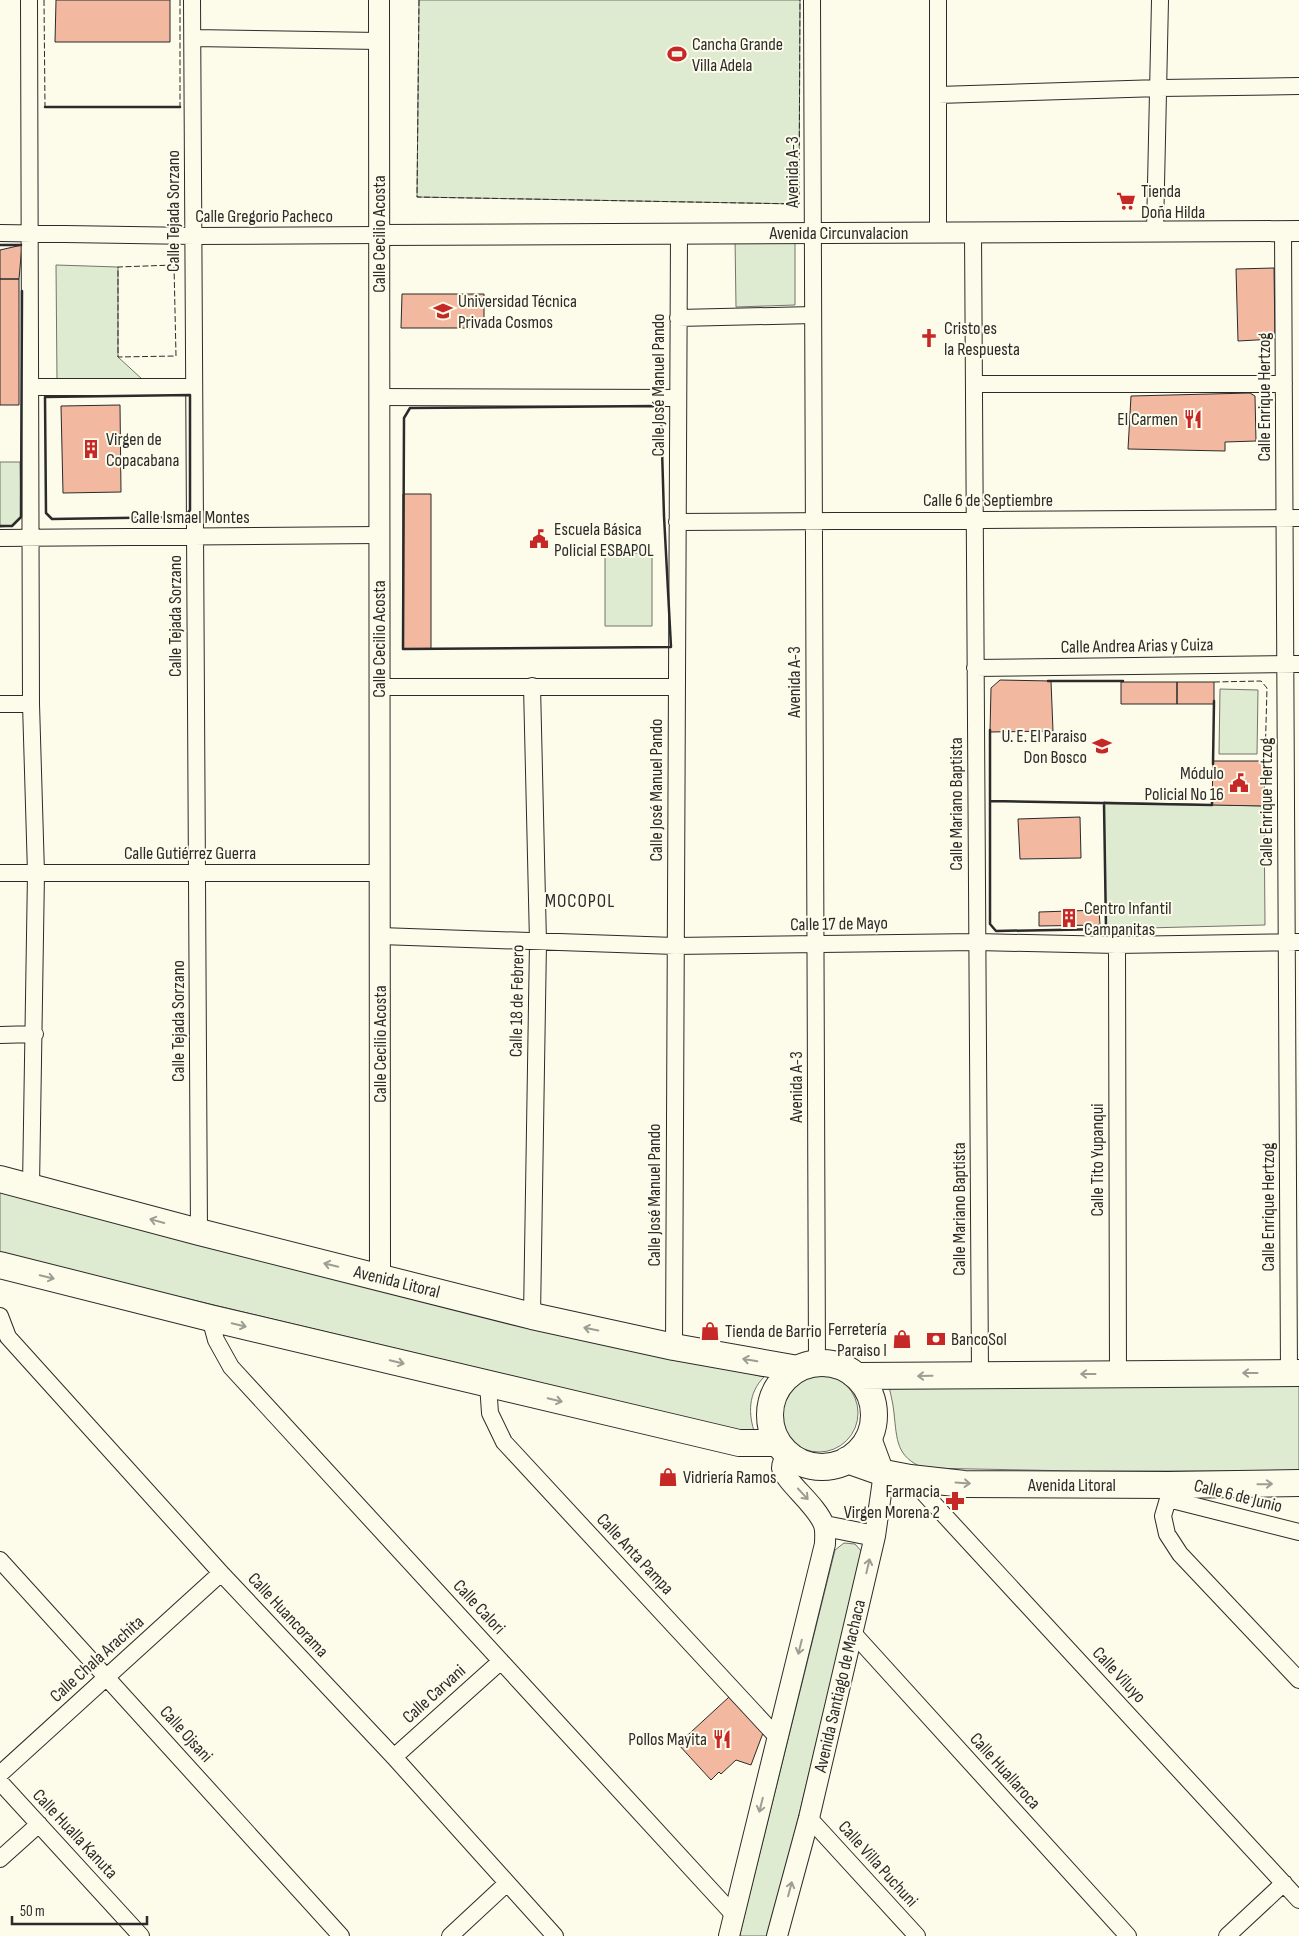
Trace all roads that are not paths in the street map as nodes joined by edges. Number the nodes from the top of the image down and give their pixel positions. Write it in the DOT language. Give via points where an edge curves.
graph roads {
  1 [pos="29,0"];
  2 [pos="192,0"];
  3 [pos="379,0"];
  4 [pos="812,0"];
  5 [pos="938,0"];
  6 [pos="1160,0"];
  7 [pos="193,38"];
  8 [pos="379,41"];
  9 [pos="1299,86"];
  10 [pos="1160,88"];
  11 [pos="938,95"];
  12 [pos="1155,231"];
  13 [pos="1291,231"];
  14 [pos="938,232"];
  15 [pos="972,232"];
  16 [pos="0,233"];
  17 [pos="30,233"];
  18 [pos="812,233"];
  19 [pos="678,234"];
  20 [pos="379,235"];
  21 [pos="194,236"];
  22 [pos="813,315"];
  23 [pos="678,318"];
  24 [pos="974,384"];
  25 [pos="1284,384"];
  26 [pos="30,387"];
  27 [pos="194,387"];
  28 [pos="379,397"];
  29 [pos="678,398"];
  30 [pos="1292,518"];
  31 [pos="974,520"];
  32 [pos="814,521"];
  33 [pos="677,522"];
  34 [pos="379,535"];
  35 [pos="195,537"];
  36 [pos="0,538"];
  37 [pos="31,538"];
  38 [pos="1292,664"];
  39 [pos="975,668"];
  40 [pos="532,686"];
  41 [pos="380,687"];
  42 [pos="676,687"];
  43 [pos="0,704"];
  44 [pos="31,704"];
  45 [pos="0,873"];
  46 [pos="36,873"];
  47 [pos="197,873"];
  48 [pos="380,873"];
  49 [pos="380,936"];
  50 [pos="538,942"];
  51 [pos="977,942"];
  52 [pos="1293,942"];
  53 [pos="815,945"];
  54 [pos="1116,945"];
  55 [pos="675,946"];
  56 [pos="35,1034"];
  57 [pos="0,1035"];
  58 [pos="1293,1081"];
  59 [pos="0,1179"];
  60 [pos="31,1186"];
  61 [pos="1294,1221"];
  62 [pos="198,1232"];
  63 [pos="0,1265"];
  64 [pos="380,1277"];
  65 [pos="0,1316"];
  66 [pos="532,1316"];
  67 [pos="210,1318"];
  68 [pos="674,1347"];
  69 [pos="808,1366"];
  70 [pos="1294,1373"];
  71 [pos="1118,1374"];
  72 [pos="980,1375"];
  73 [pos="857,1376"];
  74 [pos="488,1384"];
  75 [pos="870,1435"];
  76 [pos="783,1448"];
  77 [pos="847,1460"];
  78 [pos="884,1473"];
  79 [pos="910,1478"];
  80 [pos="1299,1483"];
  81 [pos="1168,1492"];
  82 [pos="825,1526"];
  83 [pos="1299,1532"];
  84 [pos="875,1536"];
  85 [pos="0,1560"];
  86 [pos="220,1573"];
  87 [pos="853,1633"];
  88 [pos="501,1661"];
  89 [pos="107,1677"];
  90 [pos="1299,1680"];
  91 [pos="778,1738"];
  92 [pos="394,1757"];
  93 [pos="0,1774"];
  94 [pos="0,1782"];
  95 [pos="809,1818"];
  96 [pos="39,1824"];
  97 [pos="0,1859"];
  98 [pos="507,1883"];
  99 [pos="1284,1883"];
  100 [pos="1299,1900"];
  101 [pos="733,1914"];
  102 [pos="141,1936"];
  103 [pos="341,1936"];
  104 [pos="450,1936"];
  105 [pos="555,1936"];
  106 [pos="729,1936"];
  107 [pos="777,1936"];
  108 [pos="916,1936"];
  109 [pos="1128,1936"];
  110 [pos="1227,1936"];
  1 -- 17 [label="street"];
  2 -- 7 [label="street, Calle Tejada Sorzano"];
  3 -- 8 [label="street, Calle Cecilio Acosta"];
  4 -- 18 [label="street, Avenida A-3"];
  5 -- 11 [label="street"];
  6 -- 10 [label="street"];
  7 -- 8 [label="street"];
  7 -- 21 [label="street, Calle Tejada Sorzano"];
  8 -- 20 [label="street, Calle Cecilio Acosta"];
  9 -- 10 [label="street"];
  10 -- 11 [label="street"];
  10 -- 12 [label="street"];
  11 -- 14 [label="street"];
  12 -- 13 [label="street, Avenida Circunvalacion"];
  12 -- 15 [label="street, Avenida Circunvalacion"];
  13 -- 25 [label="street, Calle Enrique Hertzog"];
  14 -- 15 [label="street, Avenida Circunvalacion"];
  14 -- 18 [label="street, Avenida Circunvalacion"];
  15 -- 24 [label="street, Calle Mariano Baptista"];
  16 -- 17 [label="street, Calle Gregorio Pacheco"];
  17 -- 21 [label="street, Calle Gregorio Pacheco"];
  17 -- 26 [label="street"];
  18 -- 19 [label="street, Avenida Circunvalacion"];
  18 -- 22 [label="street, Avenida A-3"];
  19 -- 20 [label="street, Avenida Circunvalacion"];
  19 -- 23 [label="street, Calle José Manuel Pando"];
  20 -- 21 [label="street, Calle Gregorio Pacheco"];
  20 -- 28 [label="street, Calle Cecilio Acosta"];
  21 -- 27 [label="street, Calle Tejada Sorzano"];
  22 -- 23 [label="street"];
  22 -- 32 [label="street, Avenida A-3"];
  23 -- 29 [label="street, Calle José Manuel Pando"];
  24 -- 25 [label="street"];
  24 -- 31 [label="street, Calle Mariano Baptista"];
  25 -- 30 [label="street, Calle Enrique Hertzog"];
  26 -- 27 [label="street"];
  26 -- 37 [label="street"];
  27 -- 35 [label="street, Calle Tejada Sorzano"];
  28 -- 29 [label="street"];
  28 -- 34 [label="street, Calle Cecilio Acosta"];
  29 -- 33 [label="street, Calle José Manuel Pando"];
  30 -- 31 [label="street, Calle 6 de Septiembre"];
  30 -- 38 [label="street, Calle Enrique Hertzog"];
  31 -- 32 [label="street, Calle 6 de Septiembre"];
  31 -- 39 [label="street, Calle Mariano Baptista"];
  32 -- 33 [label="street, Calle 6 de Septiembre"];
  32 -- 53 [label="street, Avenida A-3"];
  33 -- 42 [label="street, Calle José Manuel Pando"];
  34 -- 35 [label="street, Calle Ismael Montes"];
  34 -- 41 [label="street, Calle Cecilio Acosta"];
  35 -- 37 [label="street, Calle Ismael Montes"];
  35 -- 47 [label="street, Calle Tejada Sorzano"];
  36 -- 37 [label="street, Calle Ismael Montes"];
  37 -- 44 [label="street"];
  38 -- 39 [label="street, Calle Andrea Arias y Cuiza"];
  38 -- 52 [label="street, Calle Enrique Hertzog"];
  39 -- 51 [label="street, Calle Mariano Baptista"];
  40 -- 41 [label="street"];
  40 -- 42 [label="street"];
  40 -- 50 [label="street, Calle 18 de Febrero"];
  41 -- 48 [label="street, Calle Cecilio Acosta"];
  42 -- 55 [label="street, Calle José Manuel Pando"];
  43 -- 44 [label="street"];
  44 -- 46 [label="street"];
  45 -- 46 [label="street, Calle Gutiérrez Guerra"];
  46 -- 47 [label="street, Calle Gutiérrez Guerra"];
  46 -- 56 [label="street"];
  47 -- 48 [label="street, Calle Gutiérrez Guerra"];
  47 -- 62 [label="street, Calle Tejada Sorzano"];
  48 -- 49 [label="street, Calle Cecilio Acosta"];
  49 -- 50 [label="street, Calle 17 de Mayo"];
  49 -- 64 [label="street, Calle Cecilio Acosta"];
  50 -- 55 [label="street, Calle 17 de Mayo"];
  50 -- 66 [label="street, Calle 18 de Febrero"];
  51 -- 53 [label="street, Calle 17 de Mayo"];
  51 -- 54 [label="street, Calle 17 de Mayo"];
  51 -- 72 [label="street, Calle Mariano Baptista"];
  52 -- 54 [label="street, Calle 17 de Mayo"];
  52 -- 58 [label="street, Calle Enrique Hertzog"];
  53 -- 55 [label="street, Calle 17 de Mayo"];
  53 -- 69 [label="street, Avenida A-3"];
  54 -- 71 [label="street, Calle Tito Yupanqui"];
  55 -- 68 [label="street, Calle José Manuel Pando"];
  56 -- 57 [label="street"];
  56 -- 60 [label="street"];
  58 -- 61 [label="street, Calle Enrique Hertzog"];
  59 -- 60 [label="main road, Avenida Litoral"];
  62 -- 60 [label="main road, Avenida Litoral, one-way"];
  61 -- 70 [label="street, Calle Enrique Hertzog"];
  64 -- 62 [label="main road, Avenida Litoral, one-way"];
  63 -- 67 [label="main road, one-way"];
  64 -- 66 [label="main road, Avenida Litoral"];
  65 -- 86 [label="street, Calle Huancorama" via="8,1337"];
  68 -- 66 [label="main road, Avenida Litoral, one-way"];
  67 -- 74 [label="main road, one-way"];
  67 -- 88 [label="street, Calle Calori" via="216,1340 231,1367"];
  69 -- 68 [label="main road, Avenida Litoral, one-way"];
  69 -- 73 [label="main road" via="839,1365"];
  69 -- 76 [label="main road" via="782,1381 774,1394 770,1414 772,1428"];
  70 -- 71 [label="main road, one-way"];
  71 -- 72 [label="main road, one-way"];
  72 -- 73 [label="main road, one-way"];
  73 -- 75 [label="main road" via="872,1401 874,1418"];
  74 -- 76 [label="main road, one-way" via="739,1443"];
  74 -- 91 [label="street, Calle Anta Pampa" via="490,1414 504,1442"];
  75 -- 77 [label="main road" via="861,1450"];
  75 -- 78 [label="street, Avenida Santiago de Machaca"];
  76 -- 77 [label="main road" via="803,1463 819,1467"];
  76 -- 82 [label="street, one-way" via="782,1468 787,1478 810,1502"];
  77 -- 78 [label="main road, Avenida Litoral"];
  78 -- 79 [label="main road, Avenida Litoral"];
  78 -- 84 [label="street, Avenida Santiago de Machaca"];
  79 -- 81 [label="main road, Avenida Litoral, one-way" via="964,1484"];
  79 -- 99 [label="street, Calle Viluyo"];
  81 -- 80 [label="main road, Avenida Litoral, one-way"];
  81 -- 83 [label="street, Calle 6 de Junio"];
  81 -- 90 [label="street" via="1163,1516 1167,1534 1180,1554"];
  82 -- 84 [label="street"];
  82 -- 91 [label="street, one-way" via="825,1544"];
  87 -- 84 [label="street, Avenida Santiago de Machaca, one-way"];
  85 -- 89 [label="street, Calle Ojsani"];
  86 -- 89 [label="street, Calle Chala Arachita"];
  86 -- 92 [label="street, Calle Huancorama"];
  87 -- 95 [label="street, Avenida Santiago de Machaca"];
  87 -- 109 [label="street, Calle Huallaroca"];
  88 -- 92 [label="street, Calle Carvani"];
  88 -- 101 [label="street, Calle Calori"];
  89 -- 93 [label="street, Calle Chala Arachita"];
  89 -- 103 [label="street, Calle Ojsani"];
  91 -- 101 [label="street, one-way"];
  92 -- 98 [label="street, Calle Huancorama"];
  94 -- 96 [label="street, Calle Hualla Kanuta"];
  107 -- 95 [label="street, Avenida Santiago de Machaca, one-way"];
  95 -- 108 [label="street, Calle Villa Puchuni"];
  96 -- 97 [label="street"];
  96 -- 102 [label="street, Calle Hualla Kanuta"];
  98 -- 104 [label="street"];
  98 -- 105 [label="street, Calle Huancorama"];
  99 -- 100 [label="street, Calle Viluyo"];
  99 -- 110 [label="street"];
  101 -- 106 [label="street"];
}
